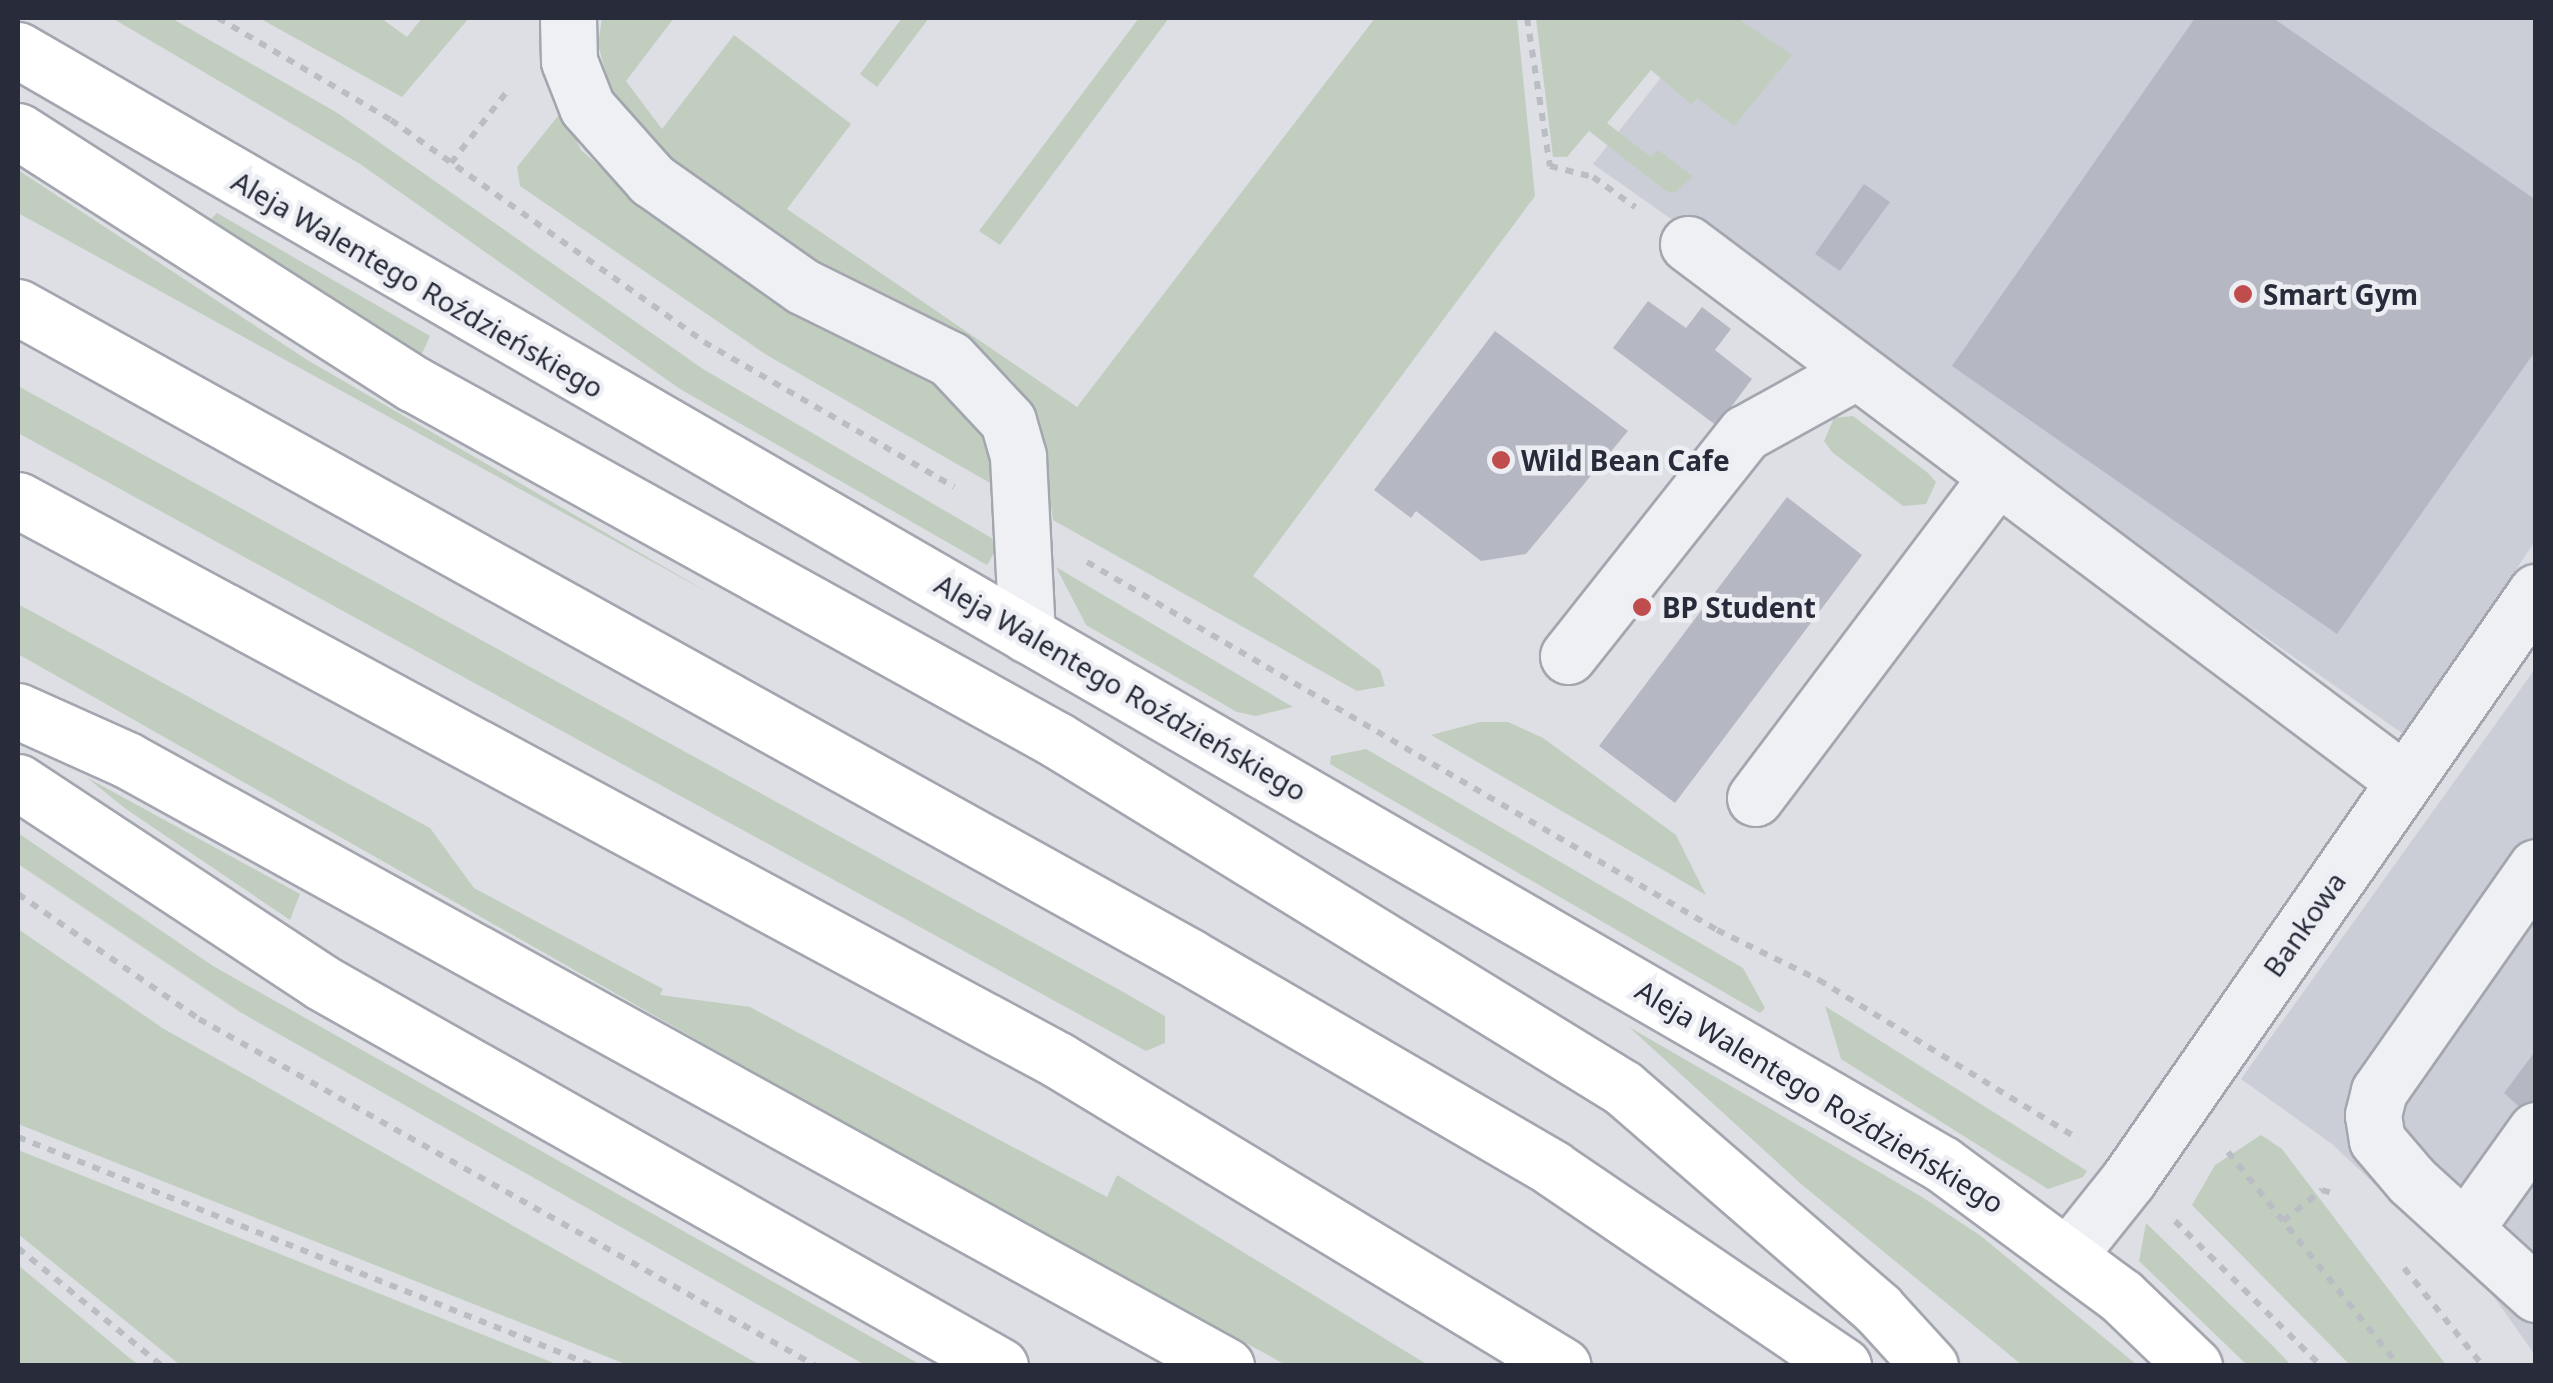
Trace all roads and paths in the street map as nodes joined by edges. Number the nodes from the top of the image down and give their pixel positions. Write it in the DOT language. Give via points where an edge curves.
graph roads {
  1 [pos="218,18"];
  2 [pos="568,18"];
  3 [pos="1527,18"];
  4 [pos="18,50"];
  5 [pos="18,130"];
  6 [pos="1688,244"];
  7 [pos="18,307"];
  8 [pos="1855,372"];
  9 [pos="1995,479"];
  10 [pos="18,500"];
  11 [pos="1024,526"];
  12 [pos="2536,592"];
  13 [pos="1027,635"];
  14 [pos="2519,649"];
  15 [pos="1568,656"];
  16 [pos="18,711"];
  17 [pos="2403,780"];
  18 [pos="18,782"];
  19 [pos="1756,798"];
  20 [pos="2536,867"];
  21 [pos="18,894"];
  22 [pos="2536,1130"];
  23 [pos="18,1137"];
  24 [pos="2228,1153"];
  25 [pos="2128,1180"];
  26 [pos="2346,1197"];
  27 [pos="2283,1221"];
  28 [pos="2465,1229"];
  29 [pos="18,1248"];
  30 [pos="2069,1254"];
  31 [pos="2396,1258"];
  32 [pos="2536,1294"];
  33 [pos="162,1366"];
  34 [pos="594,1366"];
  35 [pos="816,1366"];
  36 [pos="1000,1366"];
  37 [pos="1226,1366"];
  38 [pos="1562,1366"];
  39 [pos="1843,1366"];
  40 [pos="1930,1366"];
  41 [pos="2194,1366"];
  42 [pos="2321,1366"];
  43 [pos="2399,1366"];
  44 [pos="2484,1366"];
  1 -- 11 [label="path" via="391,120 704,342"];
  2 -- 11 [label="lane" via="569,61 587,107 652,180 802,286 950,359 1008,421"];
  3 -- 6 [label="path" via="1550,166 1593,177"];
  4 -- 13 [label="main road, Aleja Walentego Roździeńskiego"];
  5 -- 40 [label="main road" via="414,384 1057,740 1608,1078 1878,1309"];
  6 -- 8 [label="lane"];
  7 -- 39 [label="main road" via="1260,997 1552,1168"];
  8 -- 9 [label="lane"];
  8 -- 15 [label="lane" via="1745,433"];
  9 -- 17 [label="lane"];
  9 -- 19 [label="lane"];
  10 -- 38 [label="main road" via="1058,1060"];
  11 -- 13 [label="lane"];
  11 -- 25 [label="path" via="1717,930 1819,980 2097,1150"];
  12 -- 14 [label="lane, Bankowa"];
  13 -- 30 [label="main road, Aleja Walentego Roździeńskiego" via="1942,1164"];
  14 -- 17 [label="lane, Bankowa"];
  16 -- 37 [label="main road" via="127,760"];
  17 -- 25 [label="lane, Bankowa"];
  18 -- 36 [label="main road" via="321,982"];
  20 -- 28 [label="lane" via="2380,1090 2373,1115 2376,1140"];
  21 -- 35 [label="path" via="198,1019"];
  22 -- 28 [label="lane"];
  23 -- 34 [label="path"];
  24 -- 27 [label="path"];
  25 -- 30 [label="lane, Bankowa"];
  25 -- 42 [label="path" via="2236,1276"];
  26 -- 27 [label="path" via="2322,1190"];
  27 -- 43 [label="path"];
  28 -- 32 [label="lane"];
  29 -- 33 [label="path"];
  30 -- 41 [label="main road, Aleja Walentego Roździeńskiego"];
  31 -- 44 [label="path"];
}
